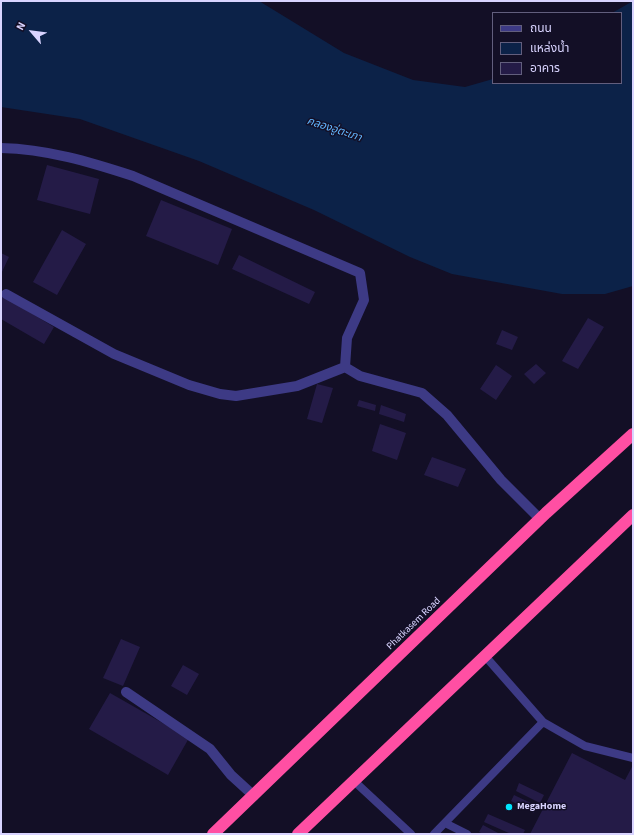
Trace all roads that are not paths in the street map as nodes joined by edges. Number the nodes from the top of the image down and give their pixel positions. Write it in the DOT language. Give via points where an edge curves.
graph roads {
  1 [pos="1,148"];
  2 [pos="6,294"];
  3 [pos="346,367"];
  4 [pos="633,434"];
  5 [pos="633,515"];
  6 [pos="540,519"];
  7 [pos="485,656"];
  8 [pos="126,692"];
  9 [pos="543,722"];
  10 [pos="633,758"];
  11 [pos="354,781"];
  12 [pos="254,796"];
  13 [pos="445,823"];
  14 [pos="213,834"];
  15 [pos="298,834"];
  16 [pos="411,834"];
  17 [pos="434,834"];
  18 [pos="467,834"];
  1 -- 3 [label="street" via="62,155 133,176 360,273 364,300 346,338"];
  2 -- 3 [label="street" via="114,354 189,385 220,394 236,396 297,386"];
  3 -- 6 [label="street" via="360,376 422,393 447,415 501,480"];
  4 -- 6 [label="highway, Phatkasem Road"];
  5 -- 7 [label="highway"];
  6 -- 12 [label="highway, Phatkasem Road"];
  7 -- 9 [label="lane"];
  7 -- 11 [label="highway"];
  8 -- 12 [label="street" via="210,749 231,775"];
  9 -- 10 [label="lane" via="585,746"];
  9 -- 13 [label="lane"];
  11 -- 15 [label="highway"];
  11 -- 16 [label="lane"];
  12 -- 14 [label="highway, Phatkasem Road"];
  13 -- 17 [label="lane"];
  13 -- 18 [label="lane"];
}
